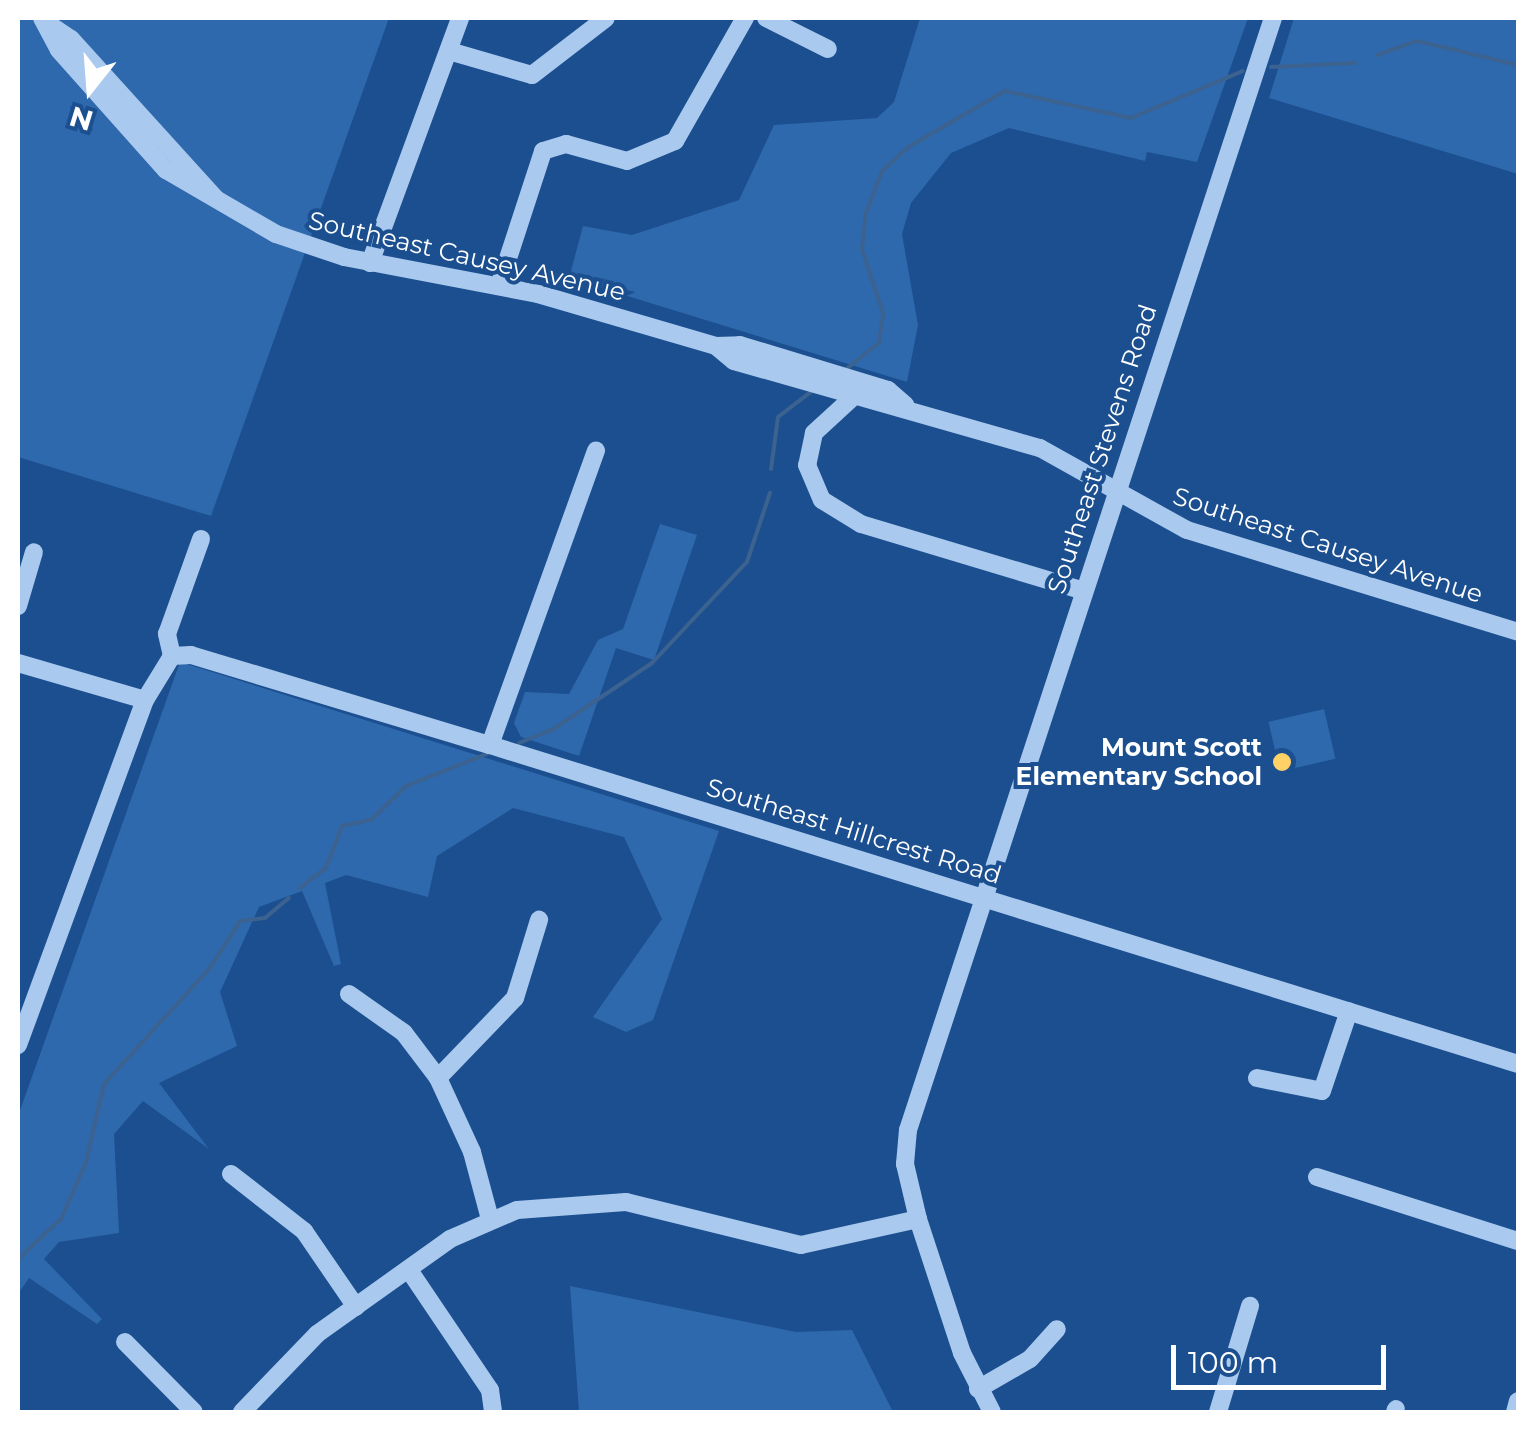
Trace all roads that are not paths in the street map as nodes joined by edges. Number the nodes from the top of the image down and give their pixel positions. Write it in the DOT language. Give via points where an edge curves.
graph roads {
  1 [pos="460,18"];
  2 [pos="606,18"];
  3 [pos="745,18"];
  4 [pos="766,18"];
  5 [pos="1272,18"];
  6 [pos="44,20"];
  7 [pos="828,49"];
  8 [pos="450,51"];
  9 [pos="370,263"];
  10 [pos="499,286"];
  11 [pos="716,346"];
  12 [pos="850,391"];
  13 [pos="596,450"];
  14 [pos="1114,490"];
  15 [pos="201,540"];
  16 [pos="34,552"];
  17 [pos="1082,590"];
  18 [pos="18,606"];
  19 [pos="1518,632"];
  20 [pos="172,656"];
  21 [pos="18,663"];
  22 [pos="144,700"];
  23 [pos="490,745"];
  24 [pos="987,898"];
  25 [pos="539,920"];
  26 [pos="349,994"];
  27 [pos="1349,1011"];
  28 [pos="18,1045"];
  29 [pos="1518,1064"];
  30 [pos="438,1078"];
  31 [pos="1257,1078"];
  32 [pos="231,1174"];
  33 [pos="1317,1177"];
  34 [pos="490,1219"];
  35 [pos="918,1219"];
  36 [pos="1518,1240"];
  37 [pos="409,1270"];
  38 [pos="1250,1306"];
  39 [pos="356,1307"];
  40 [pos="1057,1329"];
  41 [pos="124,1342"];
  42 [pos="978,1389"];
  43 [pos="1518,1401"];
  44 [pos="194,1412"];
  45 [pos="242,1412"];
  46 [pos="493,1412"];
  47 [pos="992,1412"];
  48 [pos="1218,1412"];
  49 [pos="1515,1412"];
  1 -- 8 [label="street"];
  2 -- 8 [label="street" via="532,76"];
  3 -- 10 [label="street" via="675,142 627,161 566,144 544,151"];
  4 -- 7 [label="street"];
  5 -- 14 [label="street, Southeast Stevens Road"];
  6 -- 9 [label="street, Southeast Causey Avenue" via="60,50 190,191 276,234"];
  8 -- 9 [label="street"];
  9 -- 10 [label="street, Southeast Causey Avenue"];
  10 -- 11 [label="street, Southeast Causey Avenue"];
  11 -- 12 [label="street, Southeast Causey Avenue" via="776,374"];
  11 -- 12 [label="street, Southeast Causey Avenue" via="740,345 798,362"];
  12 -- 14 [label="street, Southeast Causey Avenue" via="1040,448"];
  12 -- 17 [label="street" via="824,416 807,465 822,500 840,515"];
  13 -- 23 [label="street"];
  14 -- 17 [label="street, Southeast Stevens Road"];
  14 -- 19 [label="street, Southeast Causey Avenue" via="1187,530"];
  15 -- 20 [label="street" via="167,634"];
  16 -- 18 [label="street"];
  17 -- 24 [label="street, Southeast Stevens Road"];
  20 -- 22 [label="street"];
  20 -- 23 [label="street, Southeast Hillcrest Road" via="191,655"];
  21 -- 22 [label="street"];
  22 -- 28 [label="street"];
  23 -- 24 [label="street, Southeast Hillcrest Road"];
  24 -- 27 [label="street, Southeast Hillcrest Road"];
  24 -- 35 [label="street, Southeast Stevens Road" via="908,1130 906,1164"];
  25 -- 30 [label="street" via="508,1009"];
  26 -- 30 [label="street" via="404,1033"];
  27 -- 29 [label="street, Southeast Hillcrest Road"];
  27 -- 31 [label="street" via="1322,1091"];
  30 -- 34 [label="street" via="472,1152"];
  32 -- 39 [label="street" via="304,1231"];
  33 -- 36 [label="street"];
  34 -- 35 [label="street" via="549,1202 608,1200 801,1245"];
  34 -- 37 [label="street"];
  35 -- 42 [label="street, Southeast Stevens Road"];
  37 -- 39 [label="street"];
  37 -- 46 [label="street" via="490,1390"];
  38 -- 48 [label="street"];
  39 -- 45 [label="street" via="282,1366"];
  40 -- 42 [label="street" via="1030,1359"];
  41 -- 44 [label="street"];
  42 -- 47 [label="street, Southeast Stevens Road"];
  43 -- 49 [label="street"];
}
